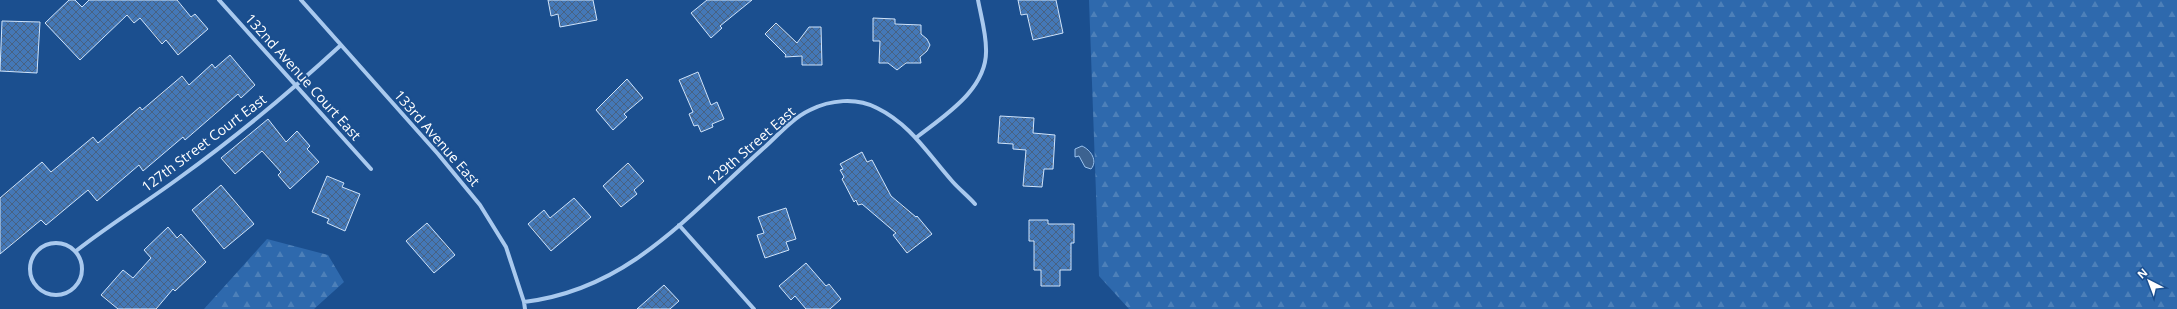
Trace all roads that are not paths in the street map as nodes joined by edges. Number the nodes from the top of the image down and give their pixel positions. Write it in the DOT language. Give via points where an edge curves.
graph roads {
  1 [pos="219,0"];
  2 [pos="301,0"];
  3 [pos="978,0"];
  4 [pos="341,45"];
  5 [pos="297,86"];
  6 [pos="917,137"];
  7 [pos="372,169"];
  8 [pos="976,204"];
  9 [pos="679,225"];
  10 [pos="76,251"];
  11 [pos="524,302"];
  12 [pos="525,309"];
  13 [pos="754,309"];
  1 -- 5 [label="street, 132nd Avenue Court East"];
  2 -- 4 [label="street, 133rd Avenue East"];
  3 -- 6 [label="street" via="987,50 983,67 975,84 960,103"];
  4 -- 5 [label="street, 127th Street Court East"];
  4 -- 11 [label="street, 133rd Avenue East" via="480,205 506,247"];
  5 -- 7 [label="street, 132nd Avenue Court East"];
  5 -- 10 [label="street, 127th Street Court East" via="180,177"];
  6 -- 8 [label="street, 129th Street East" via="952,182"];
  6 -- 9 [label="street, 129th Street East" via="889,114 862,102 835,102 811,110 762,150"];
  9 -- 11 [label="street, 129th Street East" via="636,259 592,284 570,293"];
  9 -- 13 [label="street"];
  10 -- 10 [label="street" via="59,243 51,243 37,251 30,267 34,284 49,295 67,294 75,289 83,272"];
  11 -- 12 [label="street, 133rd Avenue East"];
}
